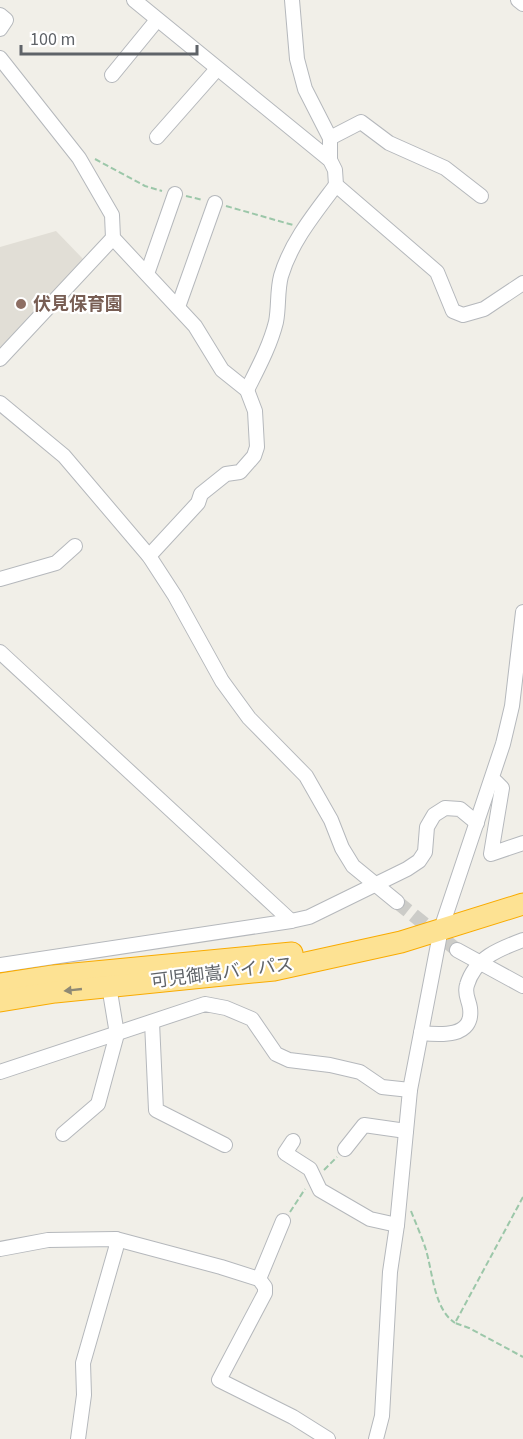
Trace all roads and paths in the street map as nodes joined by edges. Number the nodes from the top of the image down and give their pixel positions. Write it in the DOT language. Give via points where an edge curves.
graph roads {
  1 [pos="134,0"];
  2 [pos="292,0"];
  3 [pos="518,0"];
  4 [pos="523,4"];
  5 [pos="0,15"];
  6 [pos="157,20"];
  7 [pos="0,29"];
  8 [pos="0,58"];
  9 [pos="217,69"];
  10 [pos="112,75"];
  11 [pos="157,137"];
  12 [pos="330,138"];
  13 [pos="330,160"];
  14 [pos="336,185"];
  15 [pos="176,194"];
  16 [pos="481,196"];
  17 [pos="215,203"];
  18 [pos="113,238"];
  19 [pos="147,274"];
  20 [pos="523,283"];
  21 [pos="178,307"];
  22 [pos="0,359"];
  23 [pos="248,390"];
  24 [pos="0,404"];
  25 [pos="75,546"];
  26 [pos="149,556"];
  27 [pos="0,579"];
  28 [pos="523,612"];
  29 [pos="0,652"];
  30 [pos="492,780"];
  31 [pos="477,824"];
  32 [pos="523,843"];
  33 [pos="376,885"];
  34 [pos="398,902"];
  35 [pos="523,904"];
  36 [pos="291,921"];
  37 [pos="441,929"];
  38 [pos="523,940"];
  39 [pos="457,950"];
  40 [pos="480,962"];
  41 [pos="0,965"];
  42 [pos="0,984"];
  43 [pos="109,986"];
  44 [pos="523,986"];
  45 [pos="0,1001"];
  46 [pos="152,1023"];
  47 [pos="421,1033"];
  48 [pos="117,1034"];
  49 [pos="0,1072"];
  50 [pos="410,1090"];
  51 [pos="406,1131"];
  52 [pos="63,1134"];
  53 [pos="293,1141"];
  54 [pos="225,1145"];
  55 [pos="345,1149"];
  56 [pos="400,1194"];
  57 [pos="523,1197"];
  58 [pos="283,1221"];
  59 [pos="397,1225"];
  60 [pos="116,1239"];
  61 [pos="0,1249"];
  62 [pos="259,1279"];
  63 [pos="455,1323"];
  64 [pos="523,1357"];
  65 [pos="78,1439"];
  66 [pos="328,1439"];
  67 [pos="376,1439"];
  1 -- 6 [label="street"];
  2 -- 12 [label="street" via="297,59 305,88"];
  3 -- 4 [label="street"];
  5 -- 7 [label="street" via="6,20"];
  6 -- 9 [label="street"];
  6 -- 10 [label="street"];
  8 -- 18 [label="street" via="79,158 112,215"];
  9 -- 11 [label="street"];
  9 -- 13 [label="street"];
  12 -- 13 [label="street"];
  12 -- 16 [label="street" via="361,122 389,143 445,168"];
  13 -- 14 [label="street"];
  14 -- 20 [label="street" via="437,272 453,311 463,315 484,309"];
  14 -- 23 [label="street" via="304,228 290,255 281,277 271,340"];
  15 -- 19 [label="street"];
  17 -- 21 [label="street"];
  18 -- 19 [label="street"];
  18 -- 22 [label="street"];
  19 -- 21 [label="street"];
  21 -- 23 [label="street" via="195,326 222,370"];
  23 -- 26 [label="street" via="255,411 254,456 240,472 226,474 201,494 198,503"];
  24 -- 26 [label="street" via="64,456"];
  25 -- 27 [label="street" via="56,563"];
  26 -- 33 [label="street" via="222,681 249,718 306,776 353,866"];
  28 -- 30 [label="street" via="512,706"];
  29 -- 36 [label="street"];
  30 -- 31 [label="street"];
  30 -- 32 [label="street" via="502,788 491,854"];
  31 -- 33 [label="street" via="460,809 445,808 434,815 427,828 425,852 419,861"];
  31 -- 37 [label="street"];
  33 -- 34 [label="street"];
  33 -- 36 [label="street" via="309,917"];
  35 -- 37 [label="highway, 可児御嵩バイパス"];
  36 -- 41 [label="street"];
  37 -- 42 [label="highway, 可児御嵩バイパス" via="294,953"];
  37 -- 43 [label="highway, 可児御嵩バイパス" via="401,942 274,970"];
  37 -- 47 [label="street"];
  38 -- 40 [label="street"];
  39 -- 40 [label="street"];
  40 -- 44 [label="street"];
  40 -- 47 [label="street" via="467,983 470,1014 465,1027 456,1033"];
  43 -- 45 [label="highway, 可児御嵩バイパス, one-way"];
  43 -- 48 [label="street"];
  46 -- 48 [label="street"];
  46 -- 50 [label="street" via="205,1004 226,1008 252,1019 276,1054 289,1060 360,1072 382,1087"];
  46 -- 54 [label="street" via="156,1110"];
  47 -- 50 [label="street"];
  48 -- 49 [label="street"];
  48 -- 52 [label="street" via="98,1104"];
  50 -- 51 [label="street"];
  51 -- 55 [label="street" via="363,1125"];
  51 -- 56 [label="street"];
  53 -- 59 [label="street" via="285,1153 310,1169 320,1190 370,1219"];
  56 -- 59 [label="street"];
  56 -- 63 [label="path" via="407,1200 426,1249 446,1317"];
  57 -- 63 [label="path"];
  58 -- 62 [label="street"];
  59 -- 67 [label="street" via="390,1272 382,1416"];
  60 -- 61 [label="street" via="48,1240"];
  60 -- 62 [label="street"];
  60 -- 65 [label="street" via="83,1363 84,1395"];
  62 -- 66 [label="street" via="265,1293 219,1380"];
  63 -- 64 [label="path"];
}
